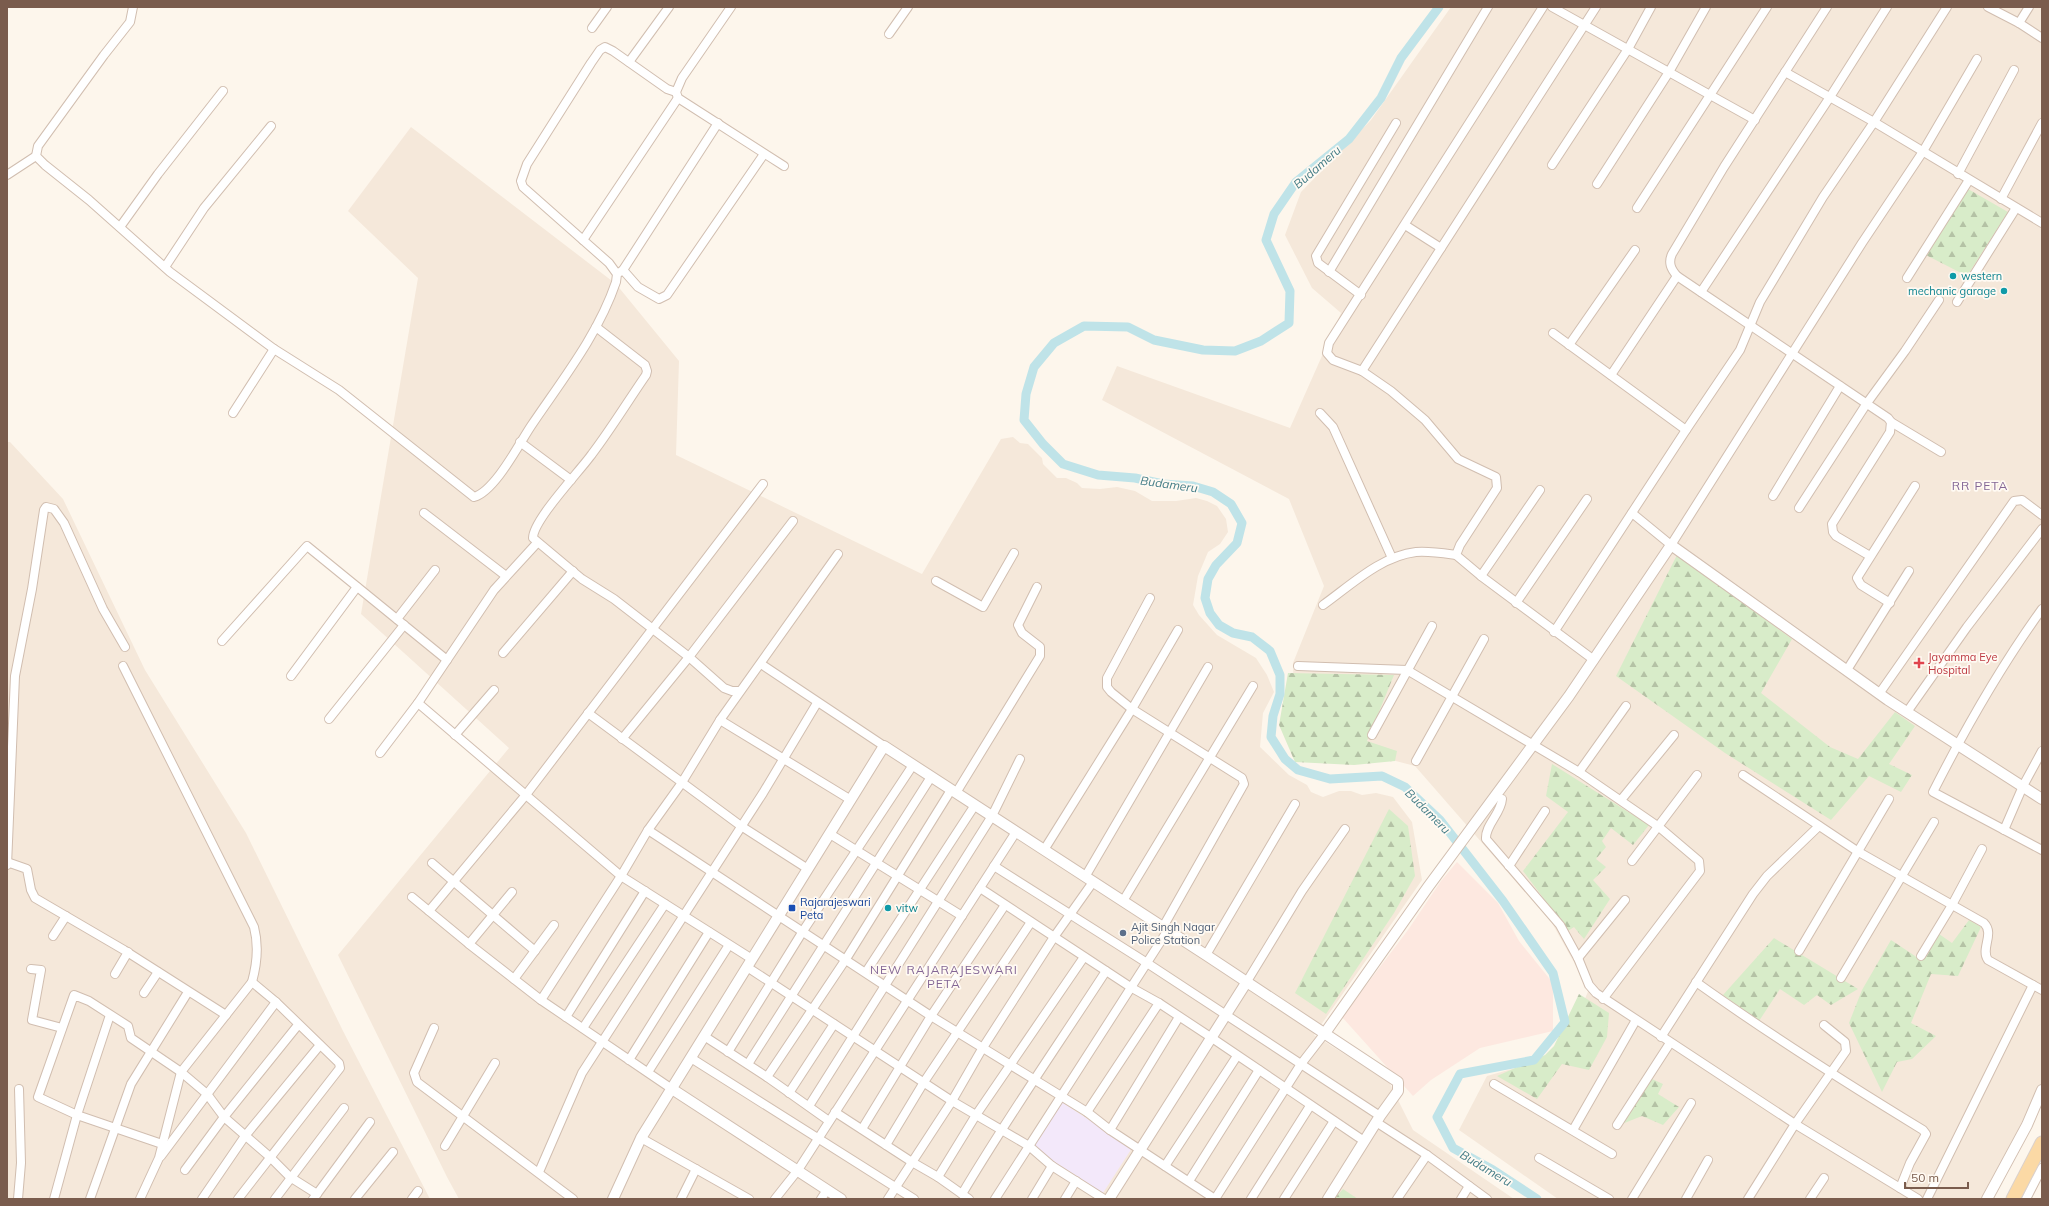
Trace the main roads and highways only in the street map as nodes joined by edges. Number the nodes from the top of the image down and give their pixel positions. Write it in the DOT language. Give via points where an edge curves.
graph roads {
  1 [pos="2042,1142"];
  2 [pos="2013,1199"];
  1 -- 2 [label="main road"];
}
